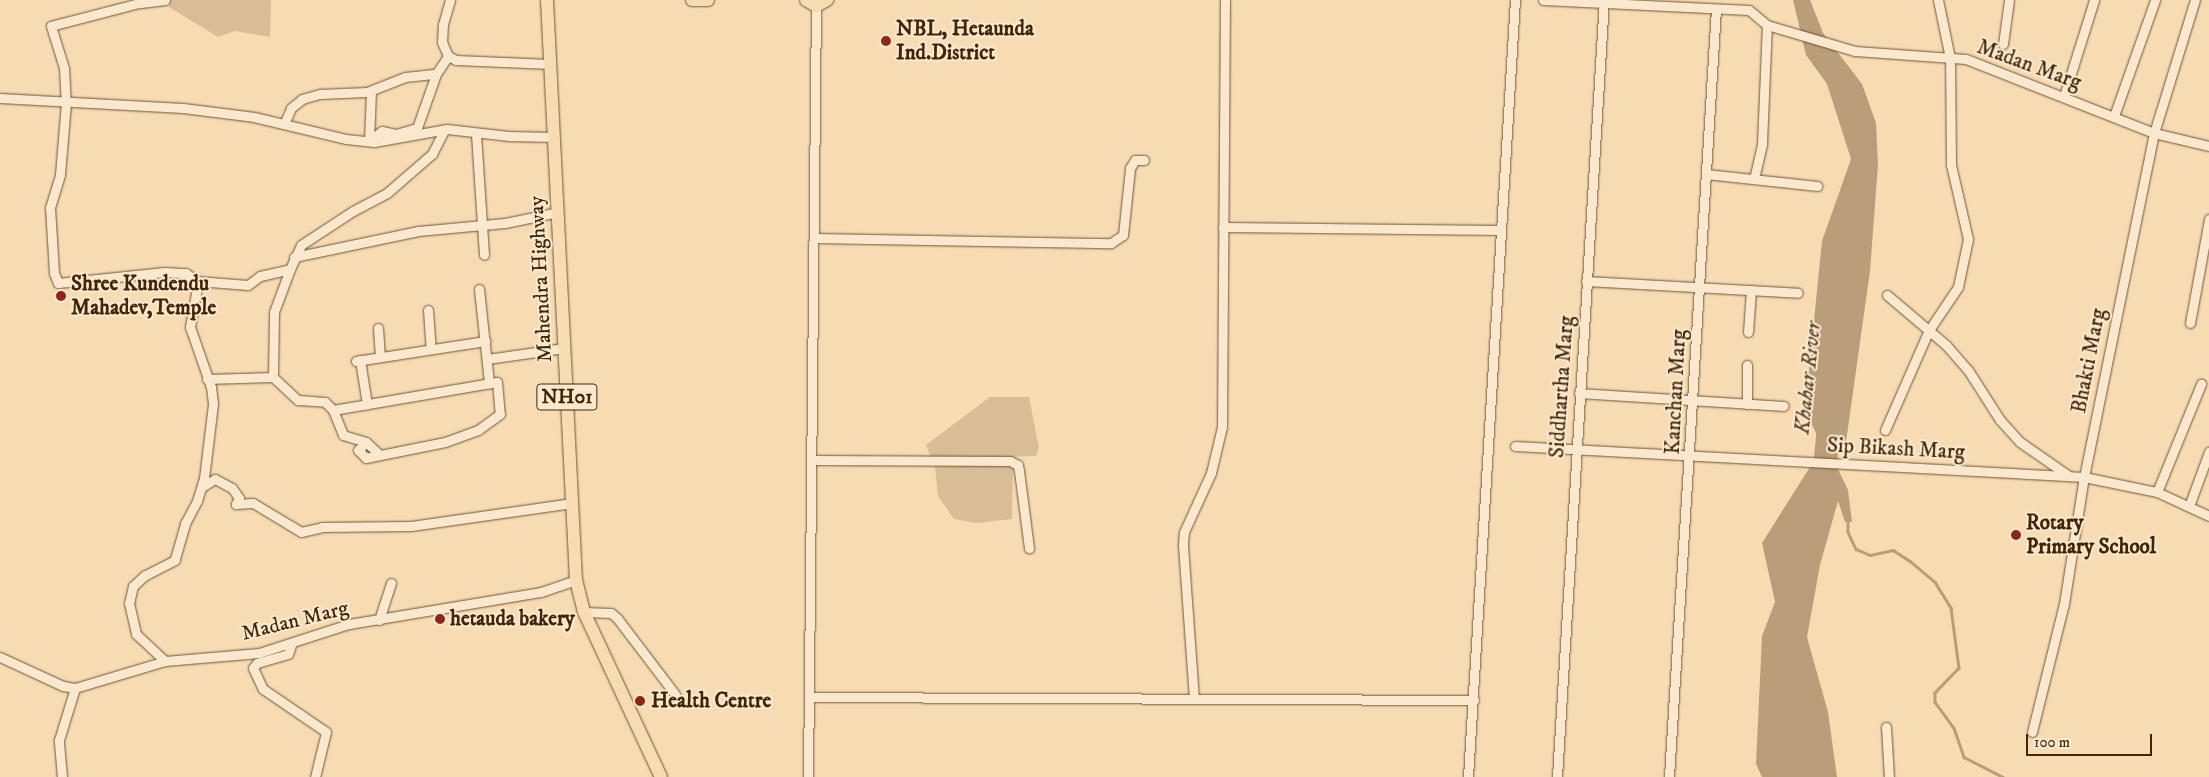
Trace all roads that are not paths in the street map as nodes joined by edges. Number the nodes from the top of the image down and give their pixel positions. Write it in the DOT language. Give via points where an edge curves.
graph roads {
  1 [pos="165,0"];
  2 [pos="450,0"];
  3 [pos="547,0"];
  4 [pos="692,0"];
  5 [pos="708,0"];
  6 [pos="1225,0"];
  7 [pos="1515,0"];
  8 [pos="1543,0"];
  9 [pos="1938,0"];
  10 [pos="2009,0"];
  11 [pos="2094,0"];
  12 [pos="2155,0"];
  13 [pos="2194,0"];
  14 [pos="816,2"];
  15 [pos="1604,2"];
  16 [pos="1716,9"];
  17 [pos="1767,25"];
  18 [pos="2003,44"];
  19 [pos="448,56"];
  20 [pos="1950,58"];
  21 [pos="550,64"];
  22 [pos="436,74"];
  23 [pos="370,91"];
  24 [pos="2064,96"];
  25 [pos="0,98"];
  26 [pos="66,103"];
  27 [pos="2114,116"];
  28 [pos="284,124"];
  29 [pos="444,130"];
  30 [pos="2154,132"];
  31 [pos="476,134"];
  32 [pos="554,137"];
  33 [pos="369,141"];
  34 [pos="2209,146"];
  35 [pos="1144,160"];
  36 [pos="1706,174"];
  37 [pos="1754,179"];
  38 [pos="1817,186"];
  39 [pos="558,212"];
  40 [pos="2209,219"];
  41 [pos="480,224"];
  42 [pos="1223,227"];
  43 [pos="1501,230"];
  44 [pos="814,238"];
  45 [pos="484,255"];
  46 [pos="294,256"];
  47 [pos="290,269"];
  48 [pos="197,281"];
  49 [pos="1586,281"];
  50 [pos="1700,287"];
  51 [pos="479,289"];
  52 [pos="1750,290"];
  53 [pos="1798,293"];
  54 [pos="1887,295"];
  55 [pos="428,310"];
  56 [pos="2190,323"];
  57 [pos="378,328"];
  58 [pos="1929,330"];
  59 [pos="1748,332"];
  60 [pos="484,341"];
  61 [pos="564,348"];
  62 [pos="431,349"];
  63 [pos="380,357"];
  64 [pos="486,359"];
  65 [pos="1746,366"];
  66 [pos="273,377"];
  67 [pos="207,379"];
  68 [pos="489,383"];
  69 [pos="2201,384"];
  70 [pos="1579,393"];
  71 [pos="1693,400"];
  72 [pos="367,404"];
  73 [pos="1747,404"];
  74 [pos="1784,406"];
  75 [pos="333,410"];
  76 [pos="1885,430"];
  77 [pos="366,442"];
  78 [pos="1515,446"];
  79 [pos="1575,449"];
  80 [pos="2209,452"];
  81 [pos="380,455"];
  82 [pos="1690,455"];
  83 [pos="813,460"];
  84 [pos="2070,476"];
  85 [pos="2084,477"];
  86 [pos="202,486"];
  87 [pos="2157,492"];
  88 [pos="572,503"];
  89 [pos="2189,506"];
  90 [pos="2209,516"];
  91 [pos="1029,548"];
  92 [pos="576,580"];
  93 [pos="391,583"];
  94 [pos="584,612"];
  95 [pos="379,620"];
  96 [pos="291,645"];
  97 [pos="0,657"];
  98 [pos="165,661"];
  99 [pos="75,688"];
  100 [pos="674,694"];
  101 [pos="810,697"];
  102 [pos="1194,699"];
  103 [pos="1474,700"];
  104 [pos="1886,727"];
  105 [pos="2032,732"];
  106 [pos="62,777"];
  107 [pos="315,777"];
  108 [pos="660,777"];
  109 [pos="808,777"];
  110 [pos="1468,777"];
  111 [pos="1557,777"];
  112 [pos="1669,777"];
  113 [pos="1889,777"];
  1 -- 26 [label="street" via="139,3 51,26 64,68"];
  2 -- 19 [label="street" via="442,33"];
  3 -- 21 [label="highway, Mahendra Highway / NH01"];
  4 -- 5 [label="highway"];
  6 -- 42 [label="street"];
  7 -- 43 [label="street"];
  8 -- 15 [label="street"];
  9 -- 20 [label="street"];
  10 -- 18 [label="street"];
  11 -- 24 [label="street"];
  12 -- 27 [label="street"];
  13 -- 30 [label="street, Bhakti Marg"];
  14 -- 44 [label="street"];
  15 -- 16 [label="street"];
  15 -- 49 [label="street, Siddhartha Marg"];
  16 -- 17 [label="street" via="1749,10"];
  16 -- 36 [label="street, Kanchan Marg"];
  17 -- 20 [label="street, Madan Marg" via="1855,52"];
  17 -- 37 [label="street" via="1762,143"];
  19 -- 21 [label="street" via="456,60"];
  19 -- 22 [label="street"];
  20 -- 24 [label="street, Madan Marg" via="2003,71"];
  20 -- 58 [label="street" via="1951,165 1968,239 1958,287"];
  21 -- 32 [label="highway, Mahendra Highway / NH01"];
  22 -- 23 [label="street" via="406,77"];
  22 -- 33 [label="street" via="417,128 396,134 382,131"];
  23 -- 28 [label="street" via="302,99 291,108"];
  23 -- 33 [label="street"];
  24 -- 27 [label="street, Madan Marg"];
  25 -- 26 [label="street"];
  26 -- 28 [label="street" via="183,108"];
  26 -- 48 [label="street" via="60,175 50,207 54,273 58,283 164,272 186,272"];
  27 -- 30 [label="street, Madan Marg"];
  28 -- 33 [label="street"];
  29 -- 31 [label="street"];
  29 -- 33 [label="street"];
  29 -- 46 [label="street" via="432,154 387,193 310,238"];
  30 -- 34 [label="street, Madan Marg"];
  30 -- 85 [label="street, Bhakti Marg"];
  31 -- 32 [label="street"];
  31 -- 41 [label="street"];
  32 -- 39 [label="highway, Mahendra Highway / NH01"];
  35 -- 44 [label="street" via="1135,160 1130,168 1122,235 1111,243"];
  36 -- 37 [label="street"];
  36 -- 50 [label="street, Kanchan Marg"];
  37 -- 38 [label="street"];
  39 -- 41 [label="street"];
  39 -- 61 [label="highway, Mahendra Highway / NH01"];
  40 -- 56 [label="street"];
  41 -- 45 [label="street"];
  41 -- 46 [label="street" via="418,231"];
  42 -- 43 [label="street"];
  42 -- 102 [label="street" via="1222,427 1211,473 1184,532 1183,545"];
  43 -- 103 [label="street"];
  44 -- 83 [label="street"];
  46 -- 47 [label="street"];
  47 -- 48 [label="street" via="260,276 248,285"];
  47 -- 66 [label="street" via="274,312"];
  48 -- 67 [label="street" via="190,327"];
  49 -- 50 [label="street"];
  49 -- 70 [label="street, Siddhartha Marg"];
  50 -- 52 [label="street"];
  50 -- 71 [label="street, Kanchan Marg"];
  51 -- 60 [label="street"];
  52 -- 53 [label="street"];
  52 -- 59 [label="street"];
  54 -- 58 [label="street"];
  55 -- 62 [label="street"];
  57 -- 63 [label="street"];
  58 -- 76 [label="street"];
  58 -- 84 [label="street" via="1968,370 2000,420 2020,442"];
  60 -- 62 [label="street"];
  60 -- 64 [label="street"];
  61 -- 64 [label="street"];
  61 -- 88 [label="highway, Mahendra Highway / NH01"];
  62 -- 63 [label="street"];
  63 -- 72 [label="street" via="358,360"];
  64 -- 68 [label="street"];
  65 -- 73 [label="street"];
  66 -- 67 [label="street"];
  66 -- 75 [label="street" via="298,400 318,399"];
  67 -- 86 [label="street" via="213,404 210,449"];
  68 -- 72 [label="street"];
  68 -- 81 [label="street" via="497,382 500,414 478,430 445,442"];
  69 -- 87 [label="street"];
  70 -- 71 [label="street"];
  70 -- 79 [label="street, Siddhartha Marg"];
  71 -- 73 [label="street"];
  71 -- 82 [label="street, Kanchan Marg"];
  72 -- 75 [label="street"];
  73 -- 74 [label="street"];
  75 -- 77 [label="street" via="343,435"];
  77 -- 81 [label="street"];
  77 -- 81 [label="street" via="358,450 360,454 366,458"];
  78 -- 79 [label="street, Sip Bikash Marg"];
  79 -- 82 [label="street, Sip Bikash Marg"];
  79 -- 111 [label="street, Siddhartha Marg"];
  80 -- 89 [label="street"];
  82 -- 84 [label="street, Sip Bikash Marg"];
  82 -- 112 [label="street, Kanchan Marg"];
  83 -- 91 [label="street" via="1010,461 1018,465"];
  83 -- 101 [label="street"];
  84 -- 85 [label="street, Sip Bikash Marg"];
  85 -- 87 [label="street, Sip Bikash Marg"];
  85 -- 105 [label="street, Bhakti Marg" via="2064,604"];
  86 -- 88 [label="street" via="215,479 232,488 239,498 236,504 254,503 301,532 322,527 411,526"];
  86 -- 98 [label="street" via="185,524 175,560 145,575 133,586 129,603 136,634"];
  87 -- 89 [label="street, Sip Bikash Marg"];
  88 -- 92 [label="highway, Mahendra Highway / NH01"];
  89 -- 90 [label="street, Sip Bikash Marg"];
  92 -- 94 [label="highway, Mahendra Highway / NH01"];
  92 -- 95 [label="street, Madan Marg" via="540,592"];
  93 -- 95 [label="street"];
  94 -- 100 [label="street" via="611,613 617,618"];
  94 -- 108 [label="highway, Mahendra Highway / NH01"];
  95 -- 96 [label="street, Madan Marg" via="349,624"];
  96 -- 98 [label="street, Madan Marg" via="259,653"];
  96 -- 107 [label="street" via="288,654 257,663 253,668 263,689 326,732"];
  97 -- 99 [label="street" via="63,686"];
  98 -- 99 [label="street, Madan Marg"];
  99 -- 106 [label="street" via="59,740"];
  101 -- 102 [label="street" via="946,695 1018,699"];
  101 -- 109 [label="street"];
  102 -- 103 [label="street"];
  103 -- 110 [label="street"];
  104 -- 113 [label="street"];
}
